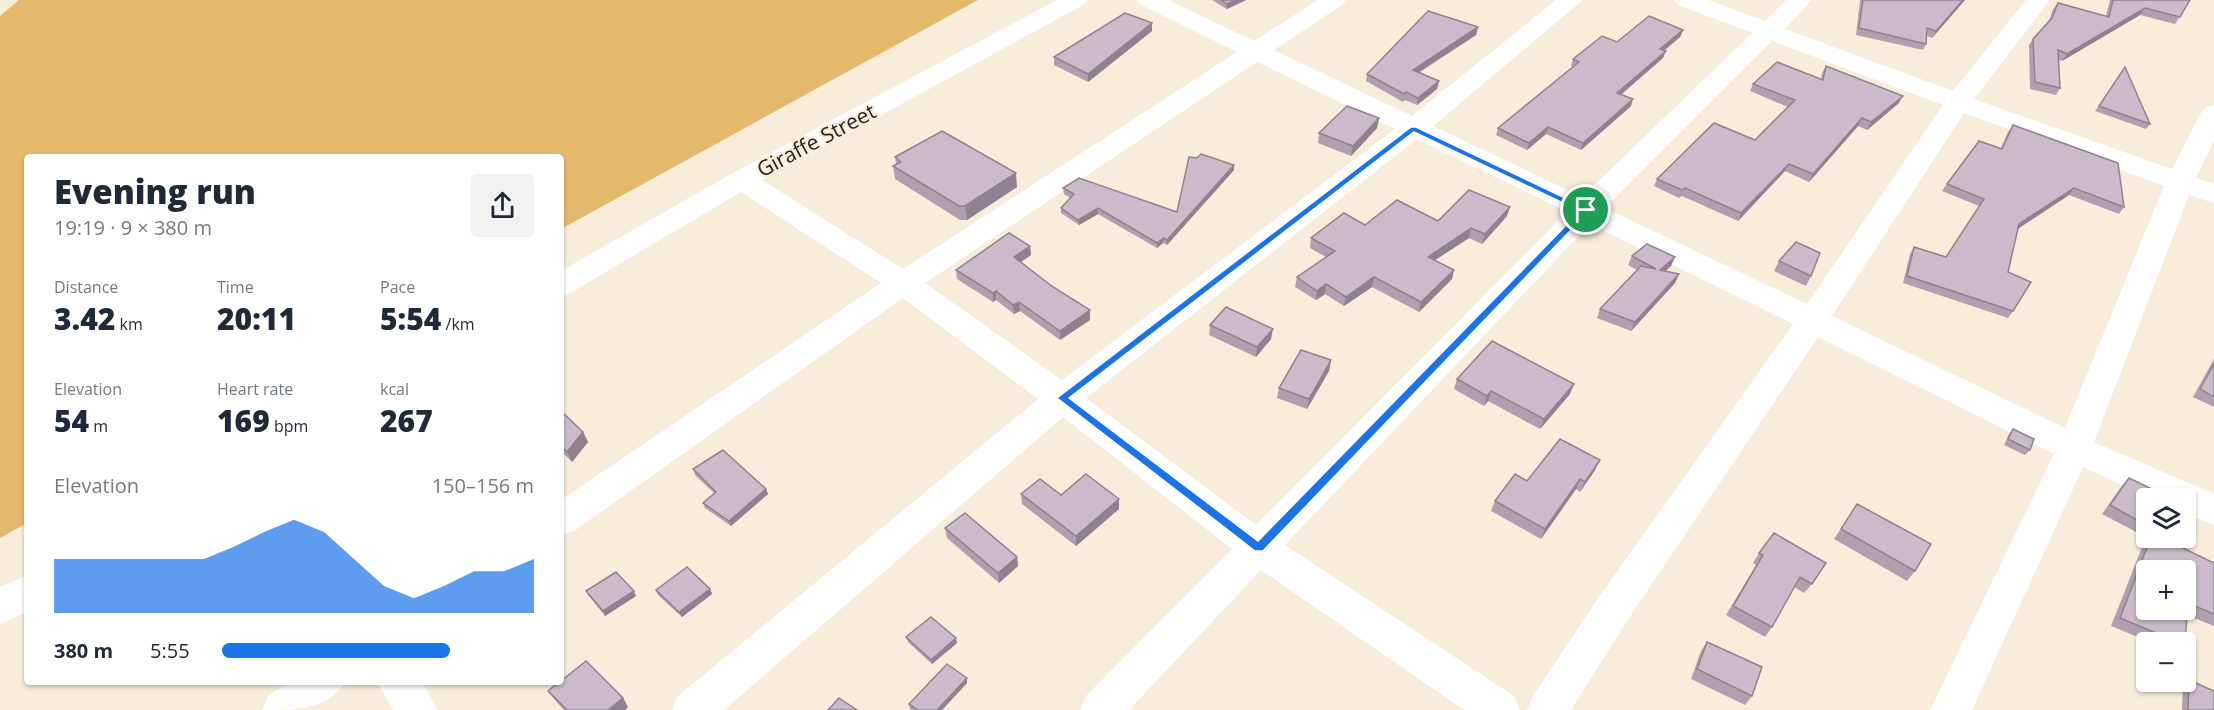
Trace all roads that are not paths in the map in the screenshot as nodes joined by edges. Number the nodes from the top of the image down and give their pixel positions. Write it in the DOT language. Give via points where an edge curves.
graph roads {
  1 [pos="1075,0"];
  2 [pos="1149,0"];
  3 [pos="1334,0"];
  4 [pos="1571,0"];
  5 [pos="1686,0"];
  6 [pos="1800,0"];
  7 [pos="2038,0"];
  8 [pos="1768,32"];
  9 [pos="1254,52"];
  10 [pos="1958,102"];
  11 [pos="2214,113"];
  12 [pos="1414,128"];
  13 [pos="741,180"];
  14 [pos="2180,181"];
  15 [pos="2214,194"];
  16 [pos="1586,210"];
  17 [pos="564,283"];
  18 [pos="903,283"];
  19 [pos="1812,321"];
  20 [pos="1062,398"];
  21 [pos="2073,448"];
  22 [pos="2214,510"];
  23 [pos="564,518"];
  24 [pos="1259,548"];
  25 [pos="24,594"];
  26 [pos="0,607"];
  27 [pos="320,685"];
  28 [pos="400,685"];
  29 [pos="283,710"];
  30 [pos="417,710"];
  31 [pos="693,710"];
  32 [pos="1101,710"];
  33 [pos="1499,710"];
  34 [pos="1548,710"];
  35 [pos="1951,710"];
  1 -- 13 [label="street, Giraffe Street"];
  2 -- 9 [label="street"];
  3 -- 9 [label="street"];
  4 -- 12 [label="street"];
  5 -- 8 [label="street"];
  6 -- 8 [label="street"];
  7 -- 10 [label="street"];
  8 -- 10 [label="street"];
  8 -- 16 [label="street"];
  9 -- 12 [label="street"];
  9 -- 18 [label="street"];
  10 -- 14 [label="street"];
  10 -- 19 [label="street"];
  11 -- 14 [label="street"];
  12 -- 16 [label="street"];
  12 -- 20 [label="street"];
  13 -- 17 [label="street, Giraffe Street"];
  13 -- 18 [label="street"];
  14 -- 15 [label="street"];
  14 -- 21 [label="street"];
  16 -- 19 [label="street"];
  16 -- 24 [label="street"];
  18 -- 20 [label="street"];
  18 -- 23 [label="street"];
  19 -- 21 [label="street"];
  19 -- 34 [label="street"];
  20 -- 24 [label="street"];
  20 -- 31 [label="street"];
  21 -- 22 [label="street"];
  21 -- 35 [label="street"];
  24 -- 32 [label="street"];
  24 -- 33 [label="street"];
  25 -- 26 [label="street"];
  27 -- 29 [label="street"];
  28 -- 30 [label="street"];
}
